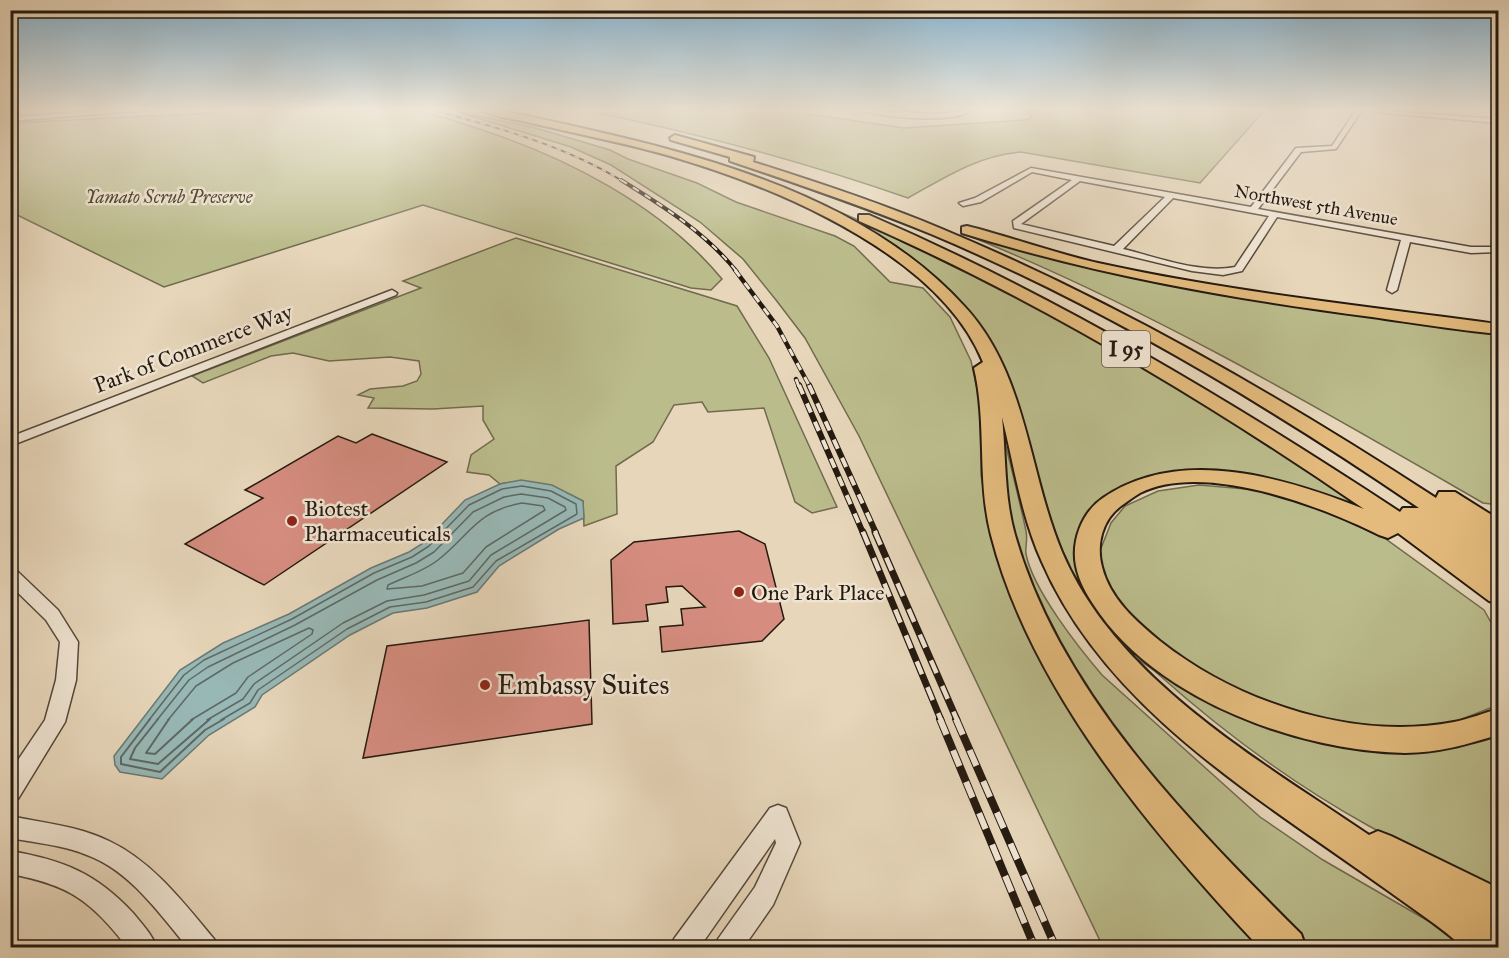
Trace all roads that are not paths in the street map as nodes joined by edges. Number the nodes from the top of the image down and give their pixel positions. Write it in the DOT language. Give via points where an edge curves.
graph roads {
  1 [pos="675,155"];
  2 [pos="691,155"];
  3 [pos="718,155"];
  4 [pos="732,155"];
  5 [pos="1295,155"];
  6 [pos="727,169"];
  7 [pos="1080,178"];
  8 [pos="1172,195"];
  9 [pos="865,196"];
  10 [pos="963,203"];
  11 [pos="1254,210"];
  12 [pos="1275,214"];
  13 [pos="1498,230"];
  14 [pos="1406,238"];
  15 [pos="1116,250"];
  16 [pos="1392,290"];
  17 [pos="392,293"];
  18 [pos="944,293"];
  19 [pos="1498,311"];
  20 [pos="1383,313"];
  21 [pos="1498,328"];
  22 [pos="10,442"];
  23 [pos="1495,565"];
  24 [pos="10,574"];
  25 [pos="1498,722"];
  26 [pos="10,792"];
  27 [pos="1299,807"];
  28 [pos="10,827"];
  29 [pos="10,862"];
  30 [pos="1498,908"];
  31 [pos="144,948"];
  32 [pos="205,948"];
  33 [pos="683,948"];
  34 [pos="727,948"];
  35 [pos="1287,948"];
  36 [pos="1494,948"];
  1 -- 6 [label="highway, I 95"];
  2 -- 23 [label="highway" via="756,173 865,212 966,256 1086,316 1218,390"];
  3 -- 23 [label="highway" via="878,208 993,256 1108,312 1362,460"];
  4 -- 9 [label="highway, I 95"];
  5 -- 11 [label="street"];
  6 -- 18 [label="highway" via="869,234 909,261"];
  6 -- 23 [label="highway, I 95" via="895,231 979,270 1067,316"];
  7 -- 8 [label="street, Northwest 5th Avenue"];
  7 -- 10 [label="street, Northwest 5th Avenue" via="1031,170 978,200"];
  7 -- 15 [label="street" via="1017,226"];
  8 -- 11 [label="street, Northwest 5th Avenue"];
  8 -- 15 [label="street"];
  9 -- 20 [label="highway" via="1003,242 1111,270"];
  9 -- 23 [label="highway, I 95" via="1008,256 1152,326 1318,419"];
  11 -- 12 [label="street, Northwest 5th Avenue"];
  12 -- 14 [label="street, Northwest 5th Avenue"];
  12 -- 15 [label="street" via="1238,269 1231,271 1203,270"];
  13 -- 14 [label="street, Northwest 5th Avenue" via="1497,248 1492,251"];
  14 -- 16 [label="street"];
  17 -- 22 [label="street, Park of Commerce Way"];
  18 -- 27 [label="highway" via="969,322 999,377 1044,533 1073,597 1113,651 1153,693 1212,745"];
  18 -- 35 [label="highway" via="972,340 984,372 1001,527 1041,629 1088,710 1131,770 1192,845"];
  19 -- 20 [label="highway" via="1452,316"];
  20 -- 21 [label="highway"];
  23 -- 25 [label="highway" via="1409,542 1368,520 1303,494 1250,482 1184,478 1131,490 1112,500 1099,514 1088,542 1089,564 1096,584 1127,628 1178,670 1226,696 1303,724 1388,739 1437,738"];
  24 -- 26 [label="street" via="52,615 69,642 66,680 56,722"];
  27 -- 30 [label="highway"];
  27 -- 36 [label="highway" via="1465,923"];
  28 -- 32 [label="street" via="104,850 168,903"];
  29 -- 31 [label="street" via="57,872 85,887"];
  33 -- 34 [label="street" via="778,815 788,843 764,896"];
}
